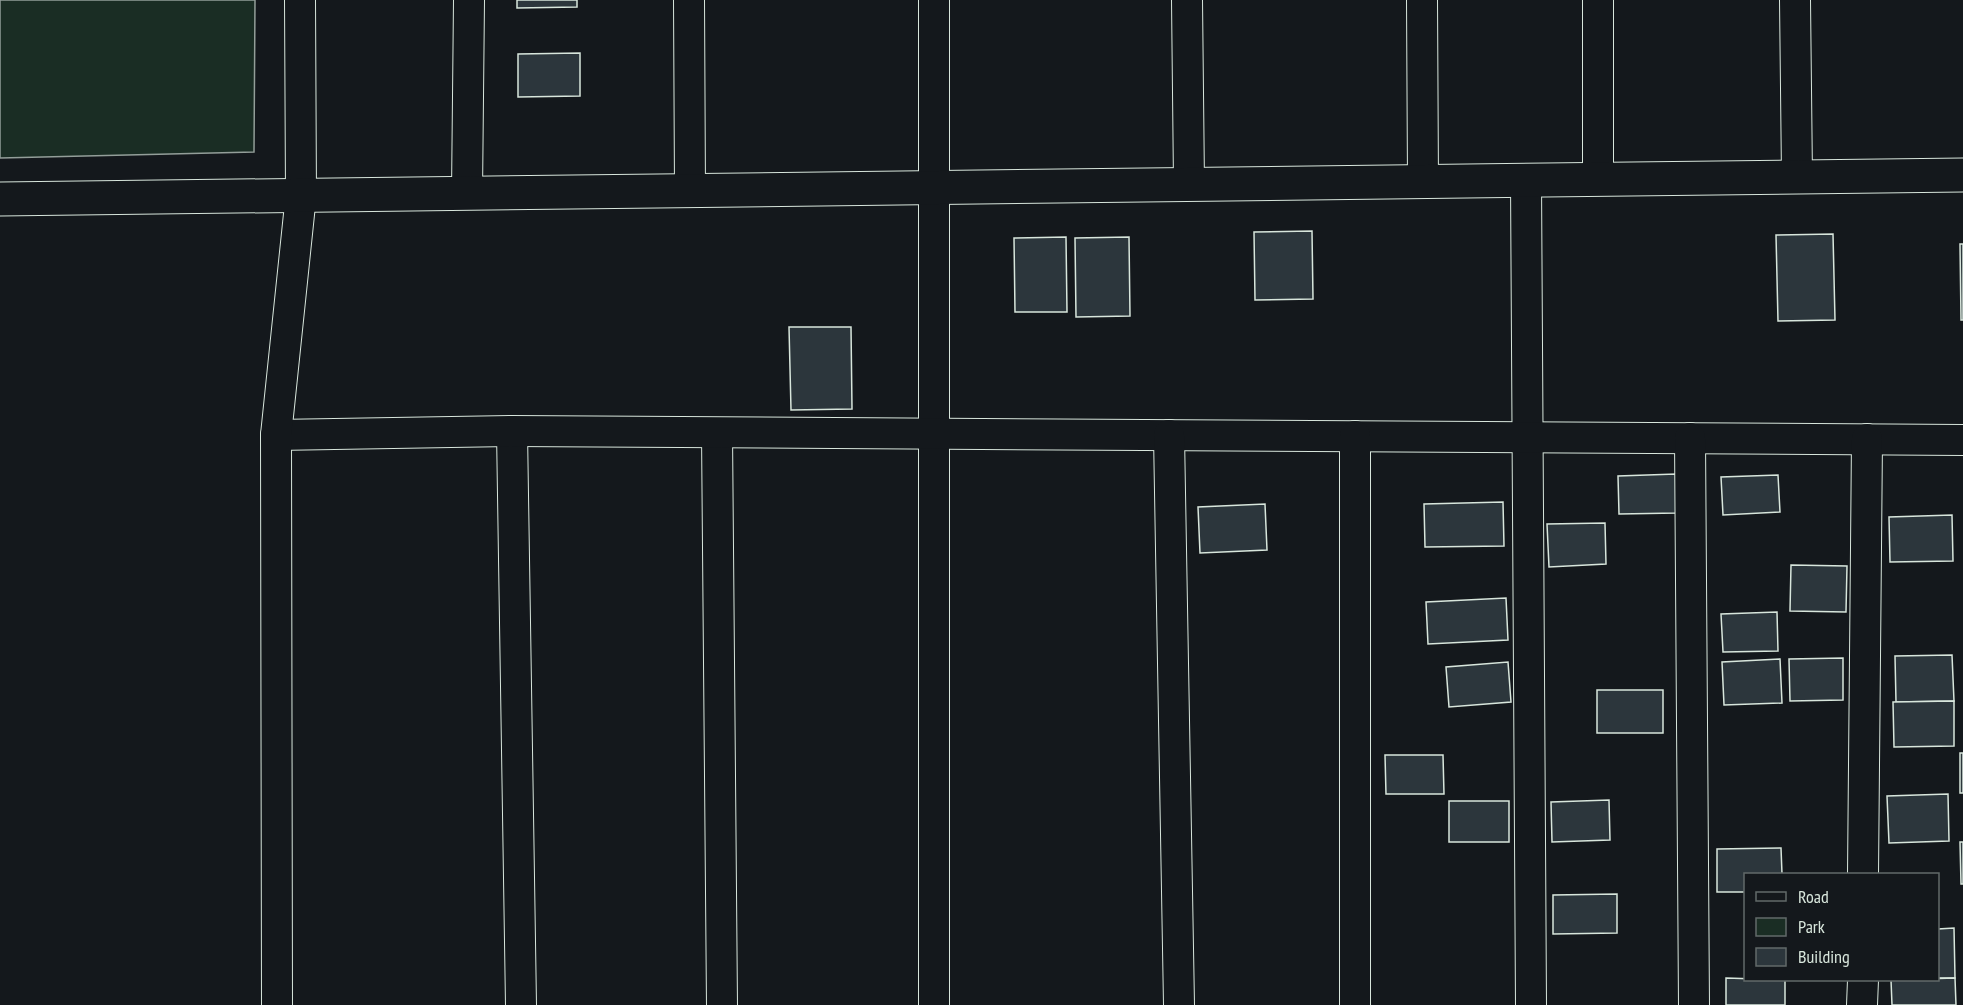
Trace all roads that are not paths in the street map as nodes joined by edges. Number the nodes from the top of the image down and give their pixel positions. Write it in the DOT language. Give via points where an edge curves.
graph roads {
  1 [pos="300,0"];
  2 [pos="469,0"];
  3 [pos="689,0"];
  4 [pos="934,0"];
  5 [pos="1187,0"];
  6 [pos="1422,0"];
  7 [pos="1598,0"];
  8 [pos="1795,0"];
  9 [pos="1963,175"];
  10 [pos="1797,177"];
  11 [pos="1598,179"];
  12 [pos="1526,180"];
  13 [pos="1423,182"];
  14 [pos="1189,184"];
  15 [pos="934,187"];
  16 [pos="690,190"];
  17 [pos="467,193"];
  18 [pos="300,195"];
  19 [pos="0,199"];
  20 [pos="512,431"];
  21 [pos="717,433"];
  22 [pos="934,434"];
  23 [pos="276,435"];
  24 [pos="1169,435"];
  25 [pos="1355,436"];
  26 [pos="1528,437"];
  27 [pos="1690,438"];
  28 [pos="1867,439"];
  29 [pos="1963,440"];
  30 [pos="1863,873"];
  31 [pos="1863,981"];
  32 [pos="277,1005"];
  33 [pos="521,1005"];
  34 [pos="722,1005"];
  35 [pos="934,1005"];
  36 [pos="1179,1005"];
  37 [pos="1354,1005"];
  38 [pos="1531,1005"];
  39 [pos="1694,1005"];
  40 [pos="1862,1005"];
  1 -- 18 [label="street"];
  2 -- 17 [label="street"];
  3 -- 16 [label="street"];
  4 -- 15 [label="street"];
  5 -- 14 [label="street"];
  6 -- 13 [label="street"];
  7 -- 11 [label="street"];
  8 -- 10 [label="street"];
  9 -- 10 [label="street"];
  10 -- 11 [label="street"];
  11 -- 12 [label="street"];
  12 -- 13 [label="street"];
  12 -- 26 [label="street"];
  13 -- 14 [label="street"];
  14 -- 15 [label="street"];
  15 -- 16 [label="street"];
  15 -- 22 [label="street"];
  16 -- 17 [label="street"];
  17 -- 18 [label="street"];
  18 -- 19 [label="street"];
  18 -- 23 [label="street"];
  20 -- 21 [label="street"];
  20 -- 23 [label="street"];
  20 -- 33 [label="street"];
  21 -- 22 [label="street"];
  21 -- 34 [label="street"];
  22 -- 24 [label="street"];
  22 -- 35 [label="street"];
  23 -- 32 [label="street"];
  24 -- 25 [label="street"];
  24 -- 36 [label="street"];
  25 -- 26 [label="street"];
  25 -- 37 [label="street"];
  26 -- 27 [label="street"];
  26 -- 38 [label="street"];
  27 -- 28 [label="street"];
  27 -- 39 [label="street"];
  28 -- 29 [label="street"];
  28 -- 30 [label="street"];
  31 -- 40 [label="street"];
}
